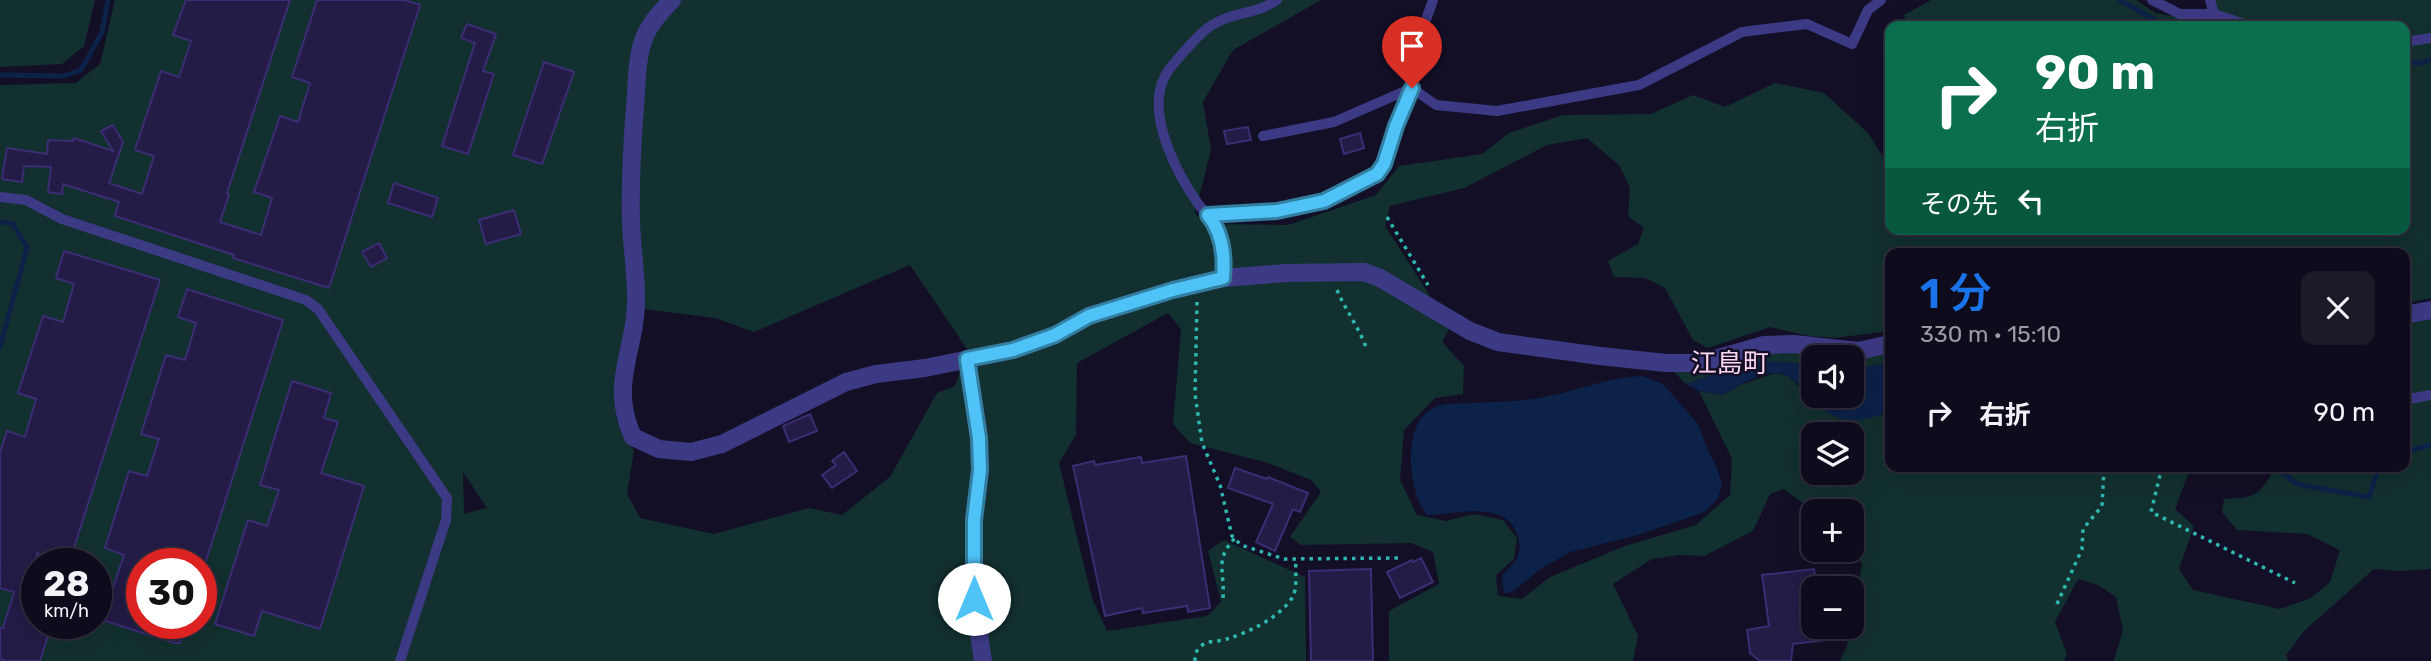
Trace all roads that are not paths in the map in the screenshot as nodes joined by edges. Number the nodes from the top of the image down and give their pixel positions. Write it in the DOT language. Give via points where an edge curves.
graph roads {
  1 [pos="672,0"];
  2 [pos="1277,0"];
  3 [pos="1433,0"];
  4 [pos="1881,0"];
  5 [pos="2152,0"];
  6 [pos="2210,0"];
  7 [pos="2214,15"];
  8 [pos="2234,21"];
  9 [pos="2431,38"];
  10 [pos="2410,41"];
  11 [pos="1412,88"];
  12 [pos="1263,136"];
  13 [pos="0,197"];
  14 [pos="1208,215"];
  15 [pos="1223,278"];
  16 [pos="2431,310"];
  17 [pos="2410,314"];
  18 [pos="1885,345"];
  19 [pos="967,359"];
  20 [pos="2431,395"];
  21 [pos="2410,399"];
  22 [pos="400,661"];
  23 [pos="983,661"];
  1 -- 19 [label="street" via="646,29 640,51 631,164 635,319 622,401 633,438 659,449 691,452 722,444 846,382"];
  2 -- 14 [label="lane" via="1223,18 1204,32 1165,76 1158,115 1164,135 1177,166"];
  3 -- 11 [label="lane" via="1422,31"];
  4 -- 11 [label="lane" via="1868,10 1852,44 1807,24 1742,32 1639,85 1497,111 1436,106"];
  5 -- 7 [label="lane" via="2180,15"];
  6 -- 7 [label="lane"];
  7 -- 8 [label="lane"];
  9 -- 10 [label="lane"];
  11 -- 12 [label="lane" via="1334,122"];
  11 -- 14 [label="lane" via="1377,174 1324,201 1277,211"];
  13 -- 22 [label="lane" via="26,200 62,219 306,300 318,309 447,498 446,520"];
  14 -- 15 [label="lane" via="1216,225 1225,261"];
  15 -- 18 [label="street" via="1364,272 1498,342 1666,363 1701,363 1764,345 1858,351"];
  15 -- 19 [label="street" via="1089,316 1013,350"];
  16 -- 17 [label="street"];
  19 -- 23 [label="street" via="979,438 974,599"];
  20 -- 21 [label="lane"];
}
